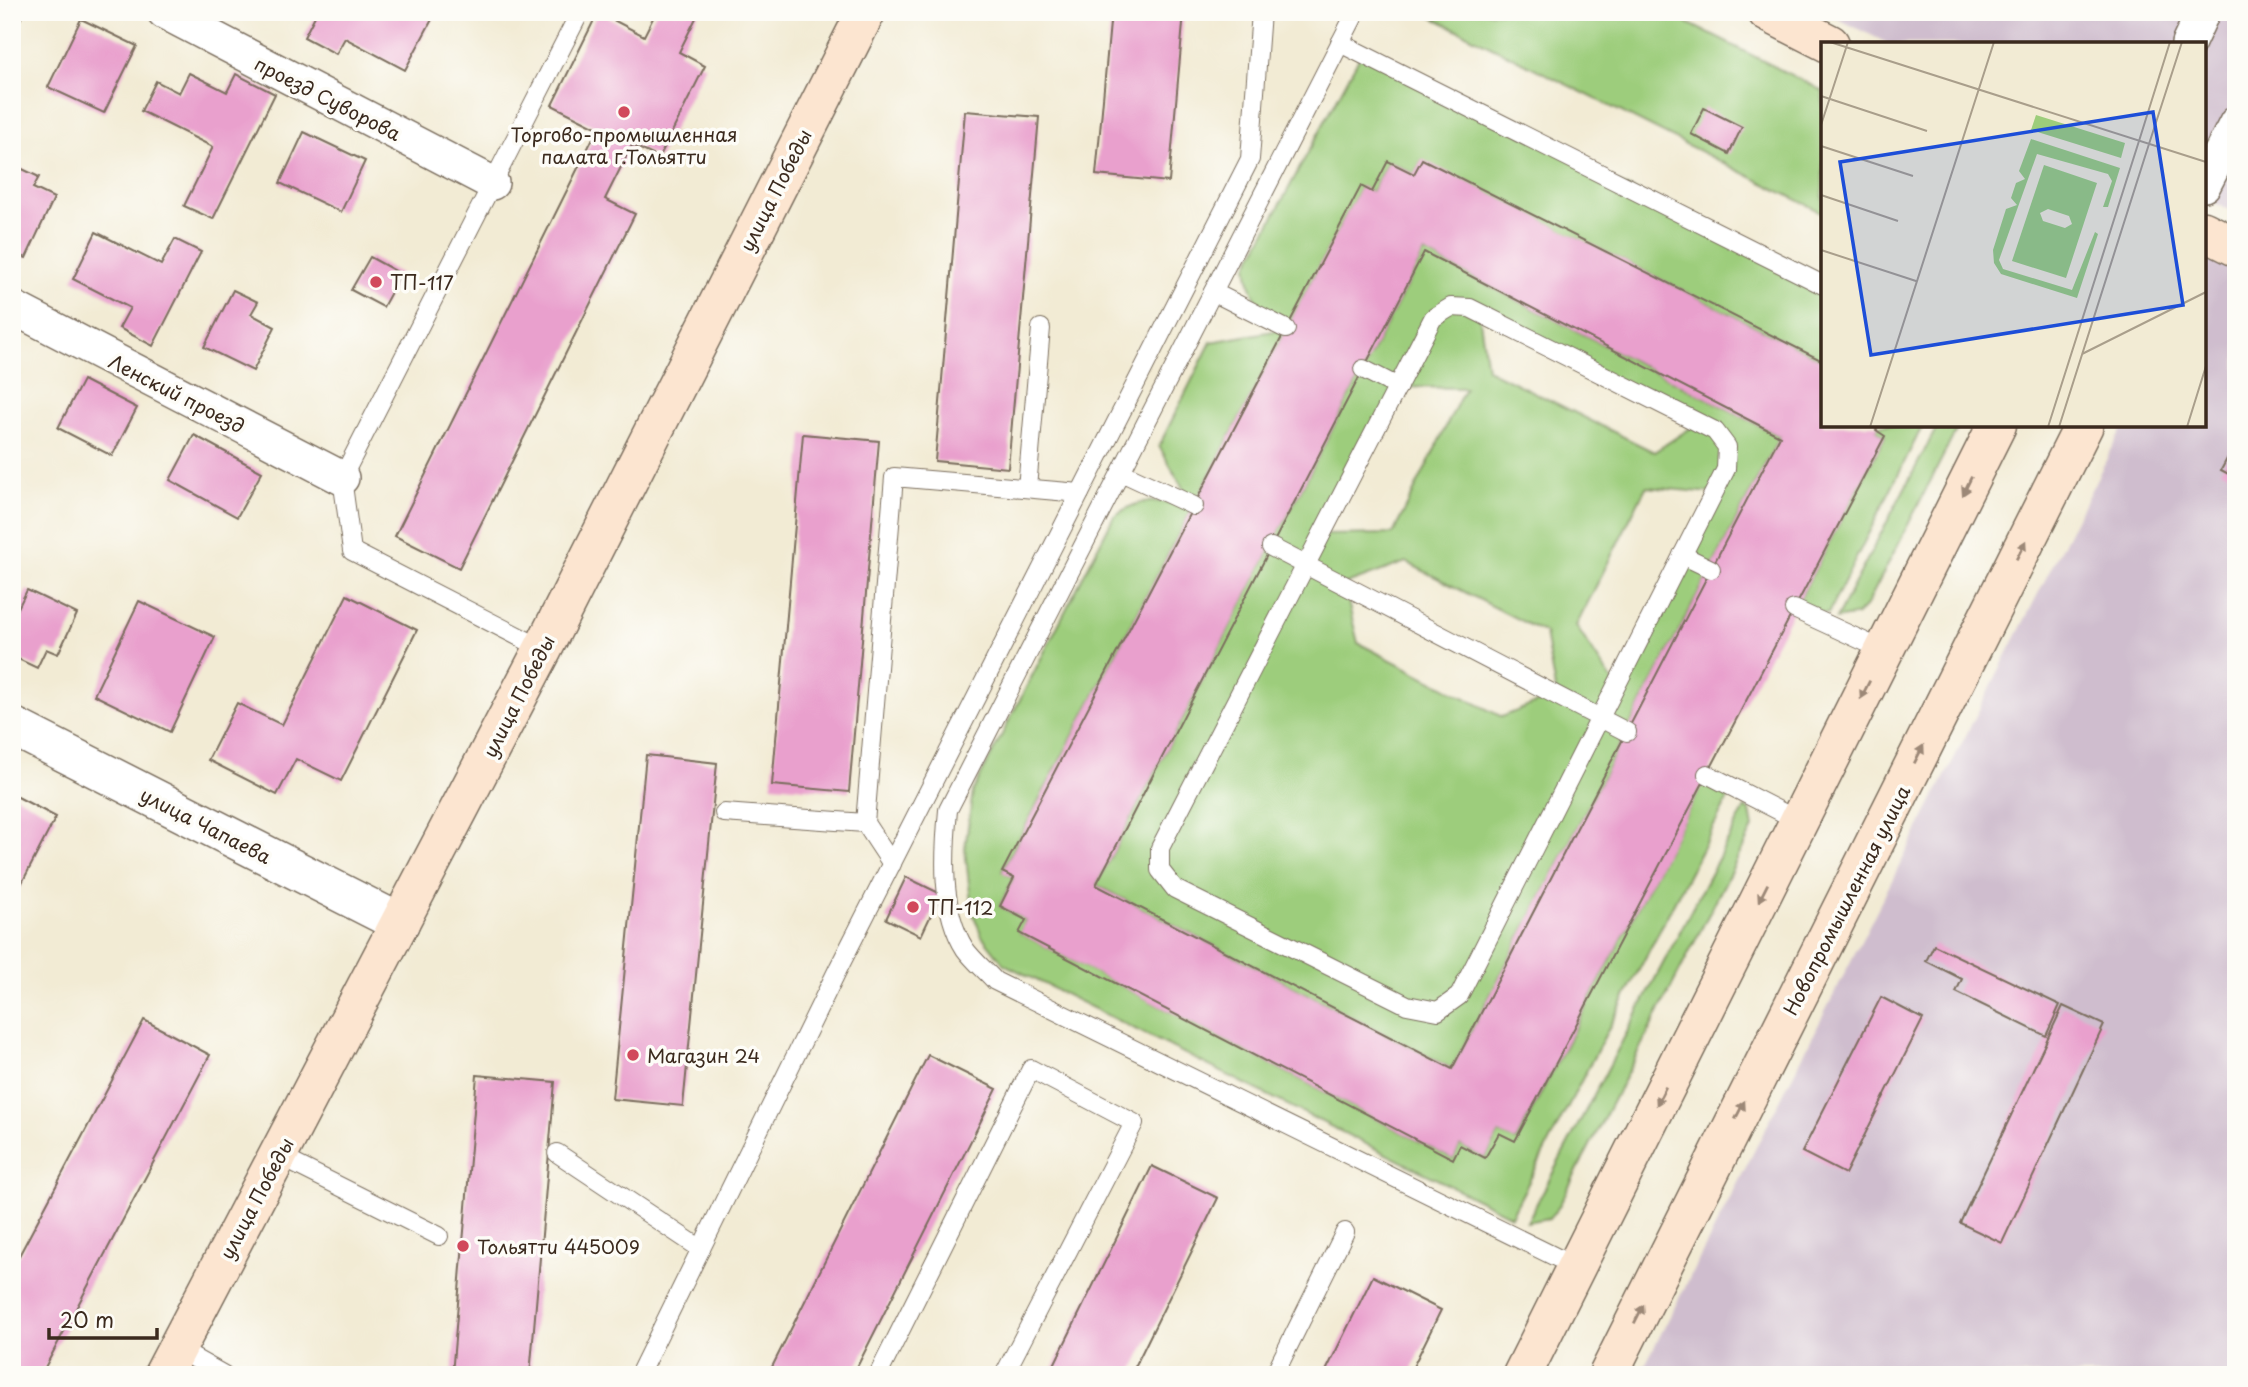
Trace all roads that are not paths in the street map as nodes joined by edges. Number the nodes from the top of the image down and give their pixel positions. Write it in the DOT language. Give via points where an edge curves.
graph roads {
  1 [pos="164,12"];
  2 [pos="580,12"];
  3 [pos="866,12"];
  4 [pos="1261,12"];
  5 [pos="1356,12"];
  6 [pos="1767,12"];
  7 [pos="2203,12"];
  8 [pos="1826,42"];
  9 [pos="2189,42"];
  10 [pos="1340,43"];
  11 [pos="2236,123"];
  12 [pos="2206,181"];
  13 [pos="492,183"];
  14 [pos="2206,232"];
  15 [pos="2236,247"];
  16 [pos="1821,284"];
  17 [pos="1213,292"];
  18 [pos="12,307"];
  19 [pos="1041,328"];
  20 [pos="1286,329"];
  21 [pos="1363,369"];
  22 [pos="1398,387"];
  23 [pos="1996,427"];
  24 [pos="2083,427"];
  25 [pos="1121,472"];
  26 [pos="342,478"];
  27 [pos="1027,488"];
  28 [pos="1080,493"];
  29 [pos="1194,506"];
  30 [pos="1271,547"];
  31 [pos="1682,555"];
  32 [pos="1307,566"];
  33 [pos="1711,569"];
  34 [pos="1794,609"];
  35 [pos="543,649"];
  36 [pos="1885,651"];
  37 [pos="1600,718"];
  38 [pos="12,726"];
  39 [pos="1627,732"];
  40 [pos="1707,775"];
  41 [pos="724,813"];
  42 [pos="1799,821"];
  43 [pos="865,823"];
  44 [pos="892,864"];
  45 [pos="400,923"];
  46 [pos="557,1153"];
  47 [pos="279,1156"];
  48 [pos="1345,1232"];
  49 [pos="439,1236"];
  50 [pos="701,1249"];
  51 [pos="1576,1267"];
  52 [pos="170,1361"];
  53 [pos="224,1375"];
  54 [pos="639,1375"];
  55 [pos="878,1375"];
  56 [pos="1004,1375"];
  57 [pos="1274,1375"];
  58 [pos="1522,1375"];
  59 [pos="1608,1375"];
  1 -- 13 [label="street, проезд Суворова"];
  2 -- 13 [label="lane"];
  3 -- 35 [label="main road, улица Победы"];
  4 -- 28 [label="lane" via="1250,159"];
  5 -- 10 [label="lane"];
  6 -- 8 [label="main road"];
  7 -- 9 [label="street"];
  10 -- 16 [label="lane"];
  10 -- 17 [label="lane"];
  11 -- 12 [label="street"];
  13 -- 26 [label="lane"];
  14 -- 15 [label="main road"];
  17 -- 20 [label="lane"];
  17 -- 25 [label="lane"];
  18 -- 26 [label="street, Ленский проезд"];
  19 -- 27 [label="lane"];
  21 -- 22 [label="lane"];
  22 -- 31 [label="lane" via="1433,318 1451,307 1470,308 1715,431 1727,447 1726,469"];
  22 -- 32 [label="lane"];
  23 -- 36 [label="main road, one-way"];
  59 -- 24 [label="main road, Новопромышленная улица, one-way"];
  25 -- 29 [label="lane"];
  25 -- 51 [label="lane" via="948,810 943,865 948,902 965,948 995,981"];
  26 -- 35 [label="lane" via="352,551"];
  27 -- 28 [label="lane"];
  27 -- 43 [label="lane" via="894,477"];
  28 -- 44 [label="lane"];
  30 -- 32 [label="lane"];
  31 -- 33 [label="lane"];
  31 -- 37 [label="lane"];
  32 -- 37 [label="lane"];
  32 -- 37 [label="lane" via="1160,848 1160,870 1175,888 1407,1005 1438,1011 1460,996"];
  34 -- 36 [label="lane"];
  35 -- 45 [label="main road, улица Победы"];
  36 -- 42 [label="main road, one-way"];
  37 -- 39 [label="lane"];
  38 -- 45 [label="street, улица Чапаева"];
  40 -- 42 [label="lane"];
  41 -- 43 [label="lane"];
  42 -- 51 [label="main road, one-way"];
  43 -- 44 [label="lane"];
  44 -- 50 [label="lane"];
  45 -- 47 [label="main road, улица Победы"];
  46 -- 50 [label="lane"];
  47 -- 49 [label="lane"];
  47 -- 52 [label="main road, улица Победы"];
  48 -- 57 [label="lane"];
  50 -- 54 [label="lane"];
  51 -- 58 [label="main road"];
  52 -- 53 [label="lane"];
  55 -- 56 [label="lane" via="1031,1069 1134,1124"];
}
